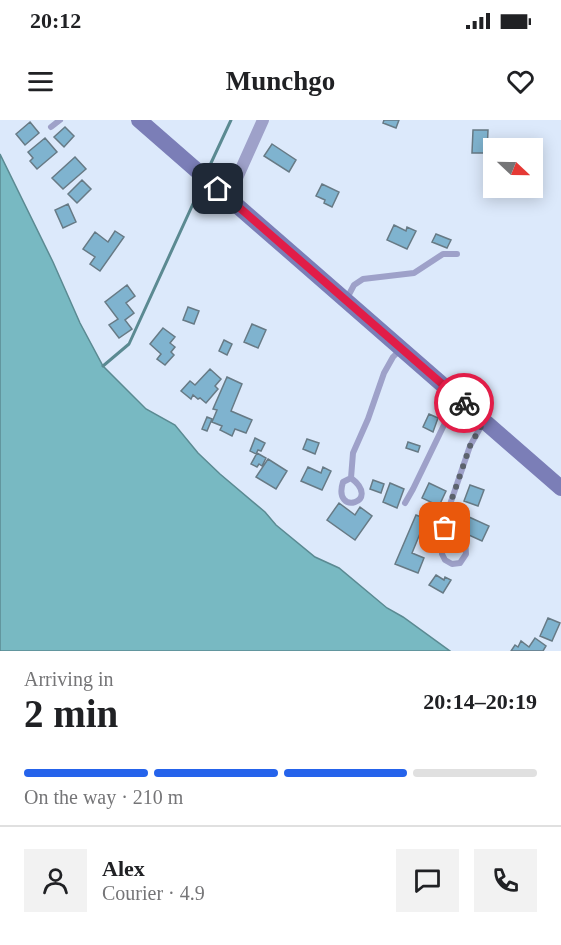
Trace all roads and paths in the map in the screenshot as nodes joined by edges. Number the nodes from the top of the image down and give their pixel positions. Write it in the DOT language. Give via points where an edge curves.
graph roads {
  1 [pos="60,120"];
  2 [pos="139,120"];
  3 [pos="263,120"];
  4 [pos="51,127"];
  5 [pos="228,198"];
  6 [pos="457,254"];
  7 [pos="346,301"];
  8 [pos="401,348"];
  9 [pos="461,400"];
  10 [pos="484,421"];
  11 [pos="351,478"];
  12 [pos="561,488"];
  13 [pos="405,503"];
  14 [pos="445,519"];
  1 -- 4 [label="lane"];
  2 -- 5 [label="main road"];
  3 -- 5 [label="street"];
  5 -- 7 [label="main road"];
  6 -- 7 [label="lane" via="443,254 414,273 363,279 354,285"];
  7 -- 8 [label="main road"];
  8 -- 9 [label="main road"];
  8 -- 11 [label="lane" via="384,373 353,453"];
  9 -- 10 [label="main road"];
  9 -- 13 [label="lane"];
  10 -- 12 [label="main road"];
  10 -- 14 [label="lane" via="470,446"];
  14 -- 14 [label="lane" via="442,554 452,564 460,563 466,554 465,538"];
}
